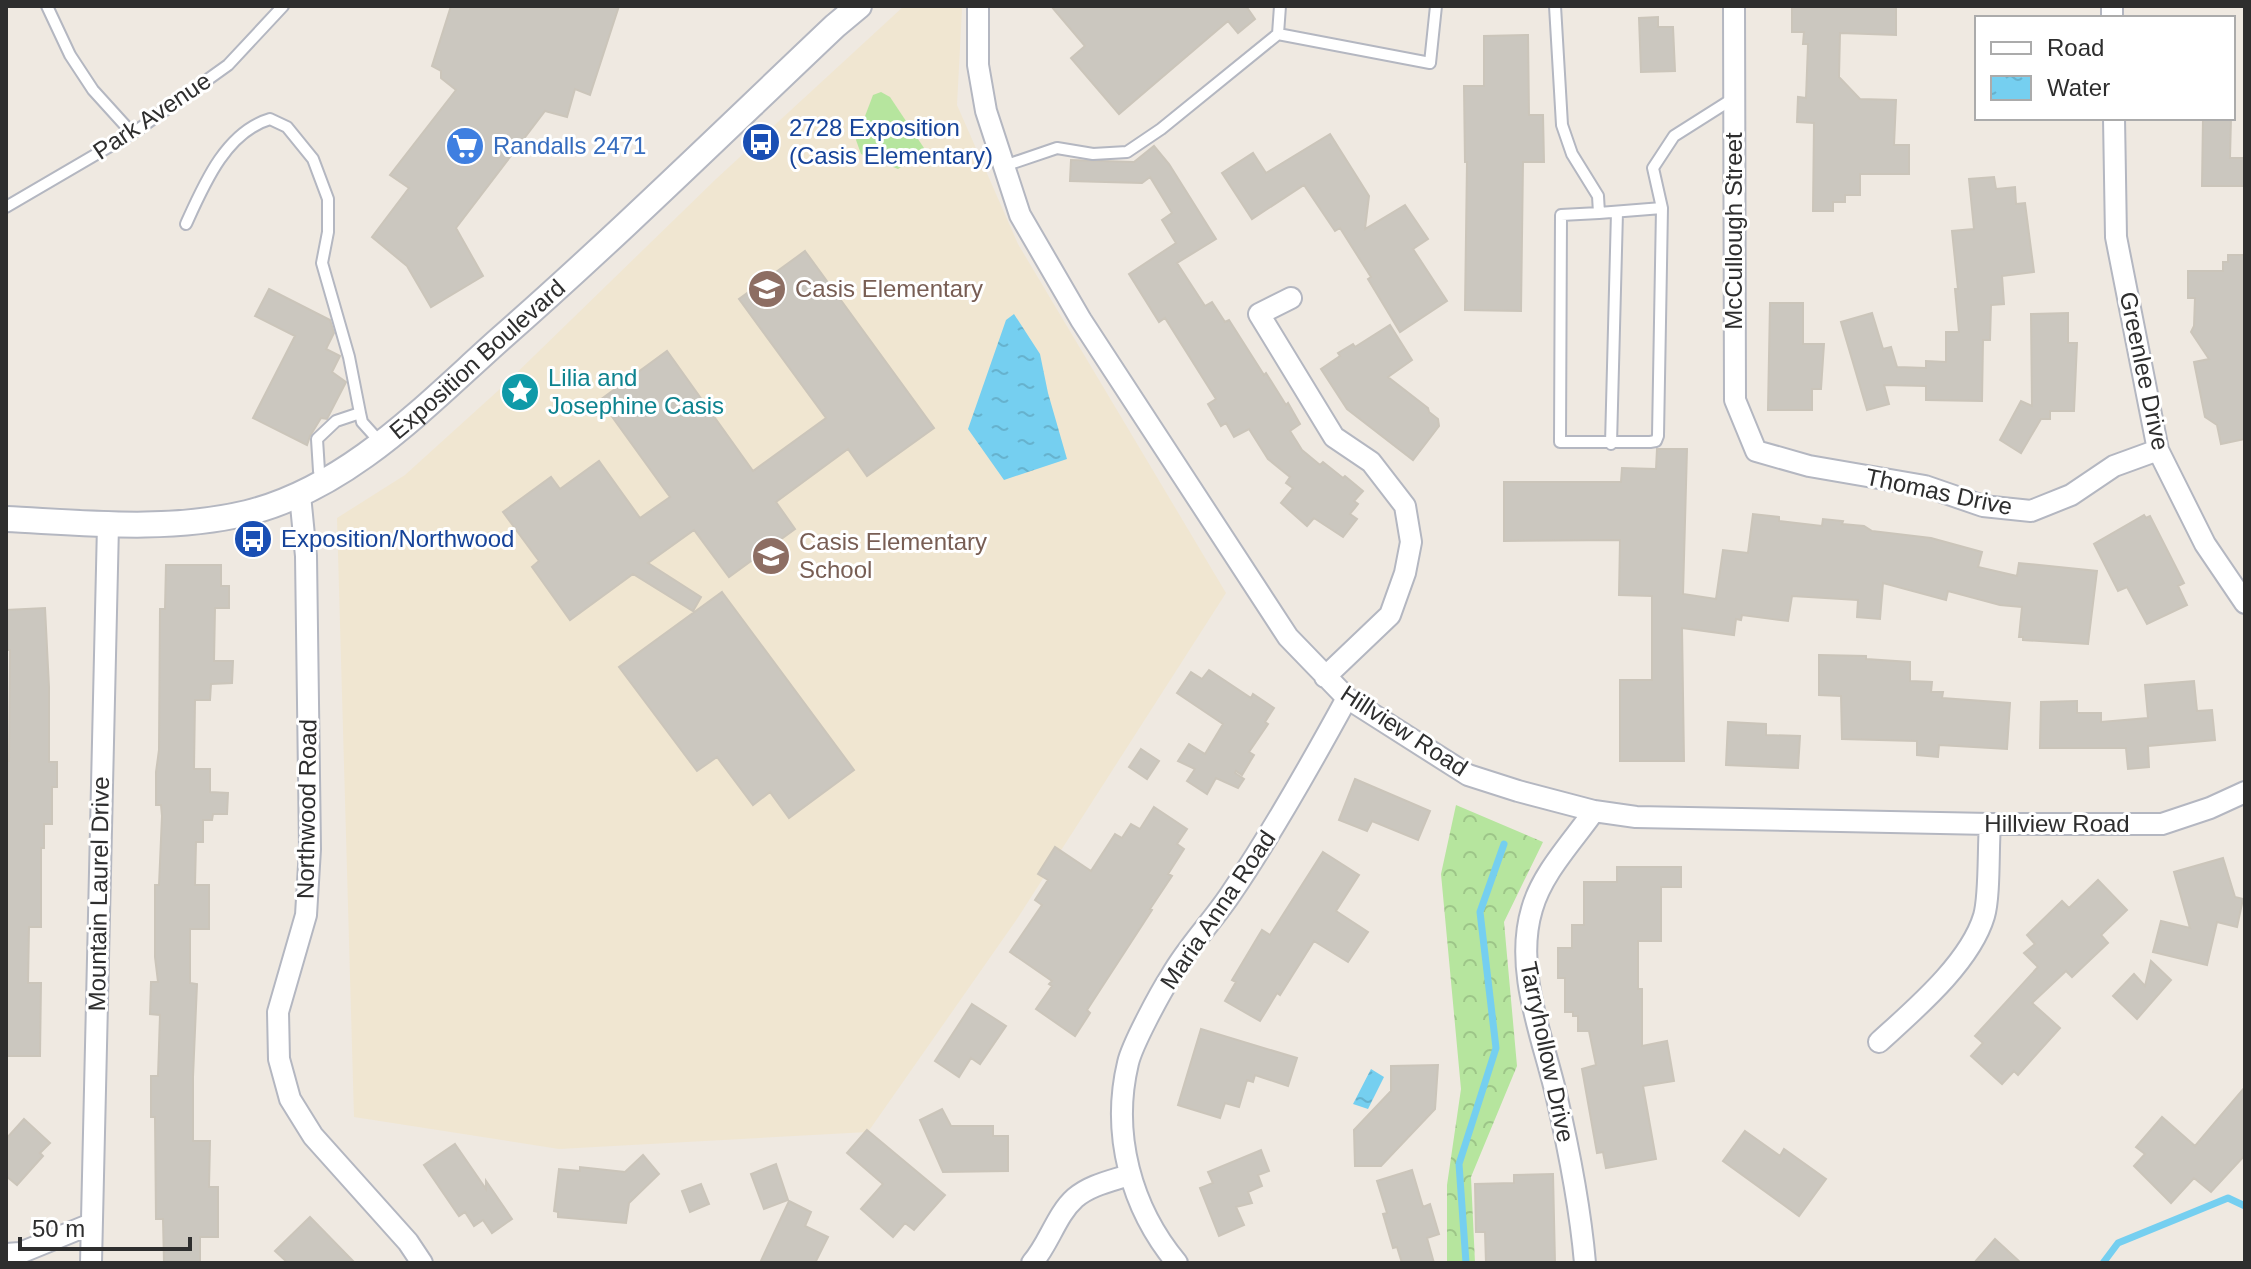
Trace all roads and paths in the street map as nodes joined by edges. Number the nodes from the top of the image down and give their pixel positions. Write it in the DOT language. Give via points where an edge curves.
graph roads {
  1 [pos="47,6"];
  2 [pos="283,6"];
  3 [pos="859,6"];
  4 [pos="978,6"];
  5 [pos="1280,6"];
  6 [pos="1436,6"];
  7 [pos="1555,6"];
  8 [pos="1734,6"];
  9 [pos="1278,34"];
  10 [pos="1734,98"];
  11 [pos="2114,120"];
  12 [pos="132,133"];
  13 [pos="1004,166"];
  14 [pos="6,207"];
  15 [pos="1662,208"];
  16 [pos="1617,212"];
  17 [pos="1599,213"];
  18 [pos="186,224"];
  19 [pos="1291,298"];
  20 [pos="360,413"];
  21 [pos="381,444"];
  22 [pos="1611,444"];
  23 [pos="2158,450"];
  24 [pos="1756,451"];
  25 [pos="325,481"];
  26 [pos="300,495"];
  27 [pos="6,519"];
  28 [pos="108,525"];
  29 [pos="2245,603"];
  30 [pos="1325,677"];
  31 [pos="1347,698"];
  32 [pos="2245,792"];
  33 [pos="1594,811"];
  34 [pos="1990,824"];
  35 [pos="1879,1042"];
  36 [pos="1129,1175"];
  37 [pos="91,1224"];
  38 [pos="6,1254"];
  39 [pos="91,1263"];
  40 [pos="422,1263"];
  41 [pos="1032,1263"];
  42 [pos="1177,1263"];
  43 [pos="1585,1263"];
  1 -- 12 [label="lane" via="93,90"];
  2 -- 12 [label="lane, Park Avenue" via="228,65"];
  3 -- 21 [label="street, Exposition Boulevard" via="531,313"];
  4 -- 13 [label="street, Hillview Road" via="978,65"];
  5 -- 9 [label="lane"];
  6 -- 9 [label="lane" via="1430,63"];
  7 -- 17 [label="lane" via="1562,125 1572,154 1598,196"];
  8 -- 10 [label="street, McCullough Street"];
  9 -- 13 [label="lane" via="1127,152 1057,148"];
  10 -- 15 [label="lane" via="1674,136 1653,168"];
  10 -- 24 [label="street, McCullough Street" via="1735,400"];
  11 -- 23 [label="street, Greenlee Drive" via="2116,237"];
  12 -- 14 [label="lane, Park Avenue"];
  13 -- 30 [label="street, Hillview Road" via="1020,215 1081,320 1288,637"];
  15 -- 16 [label="lane"];
  15 -- 22 [label="lane" via="1658,436 1650,442"];
  16 -- 17 [label="lane"];
  16 -- 22 [label="lane"];
  17 -- 22 [label="lane" via="1561,215 1560,442"];
  18 -- 20 [label="lane" via="237,136 270,119 287,127 313,159 328,199 322,263"];
  19 -- 30 [label="street" via="1259,314 1334,437 1371,462 1405,506 1411,542 1390,615"];
  20 -- 21 [label="lane"];
  20 -- 25 [label="lane" via="336,421 317,439 319,471"];
  21 -- 25 [label="street, Exposition Boulevard"];
  23 -- 24 [label="street, Thomas Drive" via="2114,466 2071,495 2031,511 1983,506 1925,486"];
  23 -- 29 [label="street, Greenlee Drive" via="2205,544"];
  25 -- 26 [label="street, Exposition Boulevard"];
  26 -- 28 [label="street, Exposition Boulevard" via="247,513 174,524"];
  26 -- 40 [label="street, Northwood Road" via="306,556 310,849 306,915 278,1012 279,1059 290,1099 313,1136"];
  27 -- 28 [label="street, Exposition Boulevard"];
  28 -- 37 [label="street, Mountain Laurel Drive"];
  30 -- 31 [label="street, Hillview Road"];
  31 -- 33 [label="street, Hillview Road" via="1468,775"];
  31 -- 36 [label="street, Maria Anna Road" via="1231,894 1171,975 1128,1061 1120,1116"];
  32 -- 34 [label="street, Hillview Road" via="2162,824"];
  33 -- 34 [label="street, Hillview Road" via="1636,817"];
  33 -- 43 [label="street, Tarryhollow Drive" via="1545,878 1532,907 1525,944 1529,984 1580,1207"];
  34 -- 35 [label="street" via="1984,915 1971,943 1934,990"];
  36 -- 41 [label="street" via="1075,1198"];
  36 -- 42 [label="street, Maria Anna Road"];
  37 -- 38 [label="street"];
  37 -- 39 [label="street, Mountain Laurel Drive"];
}
